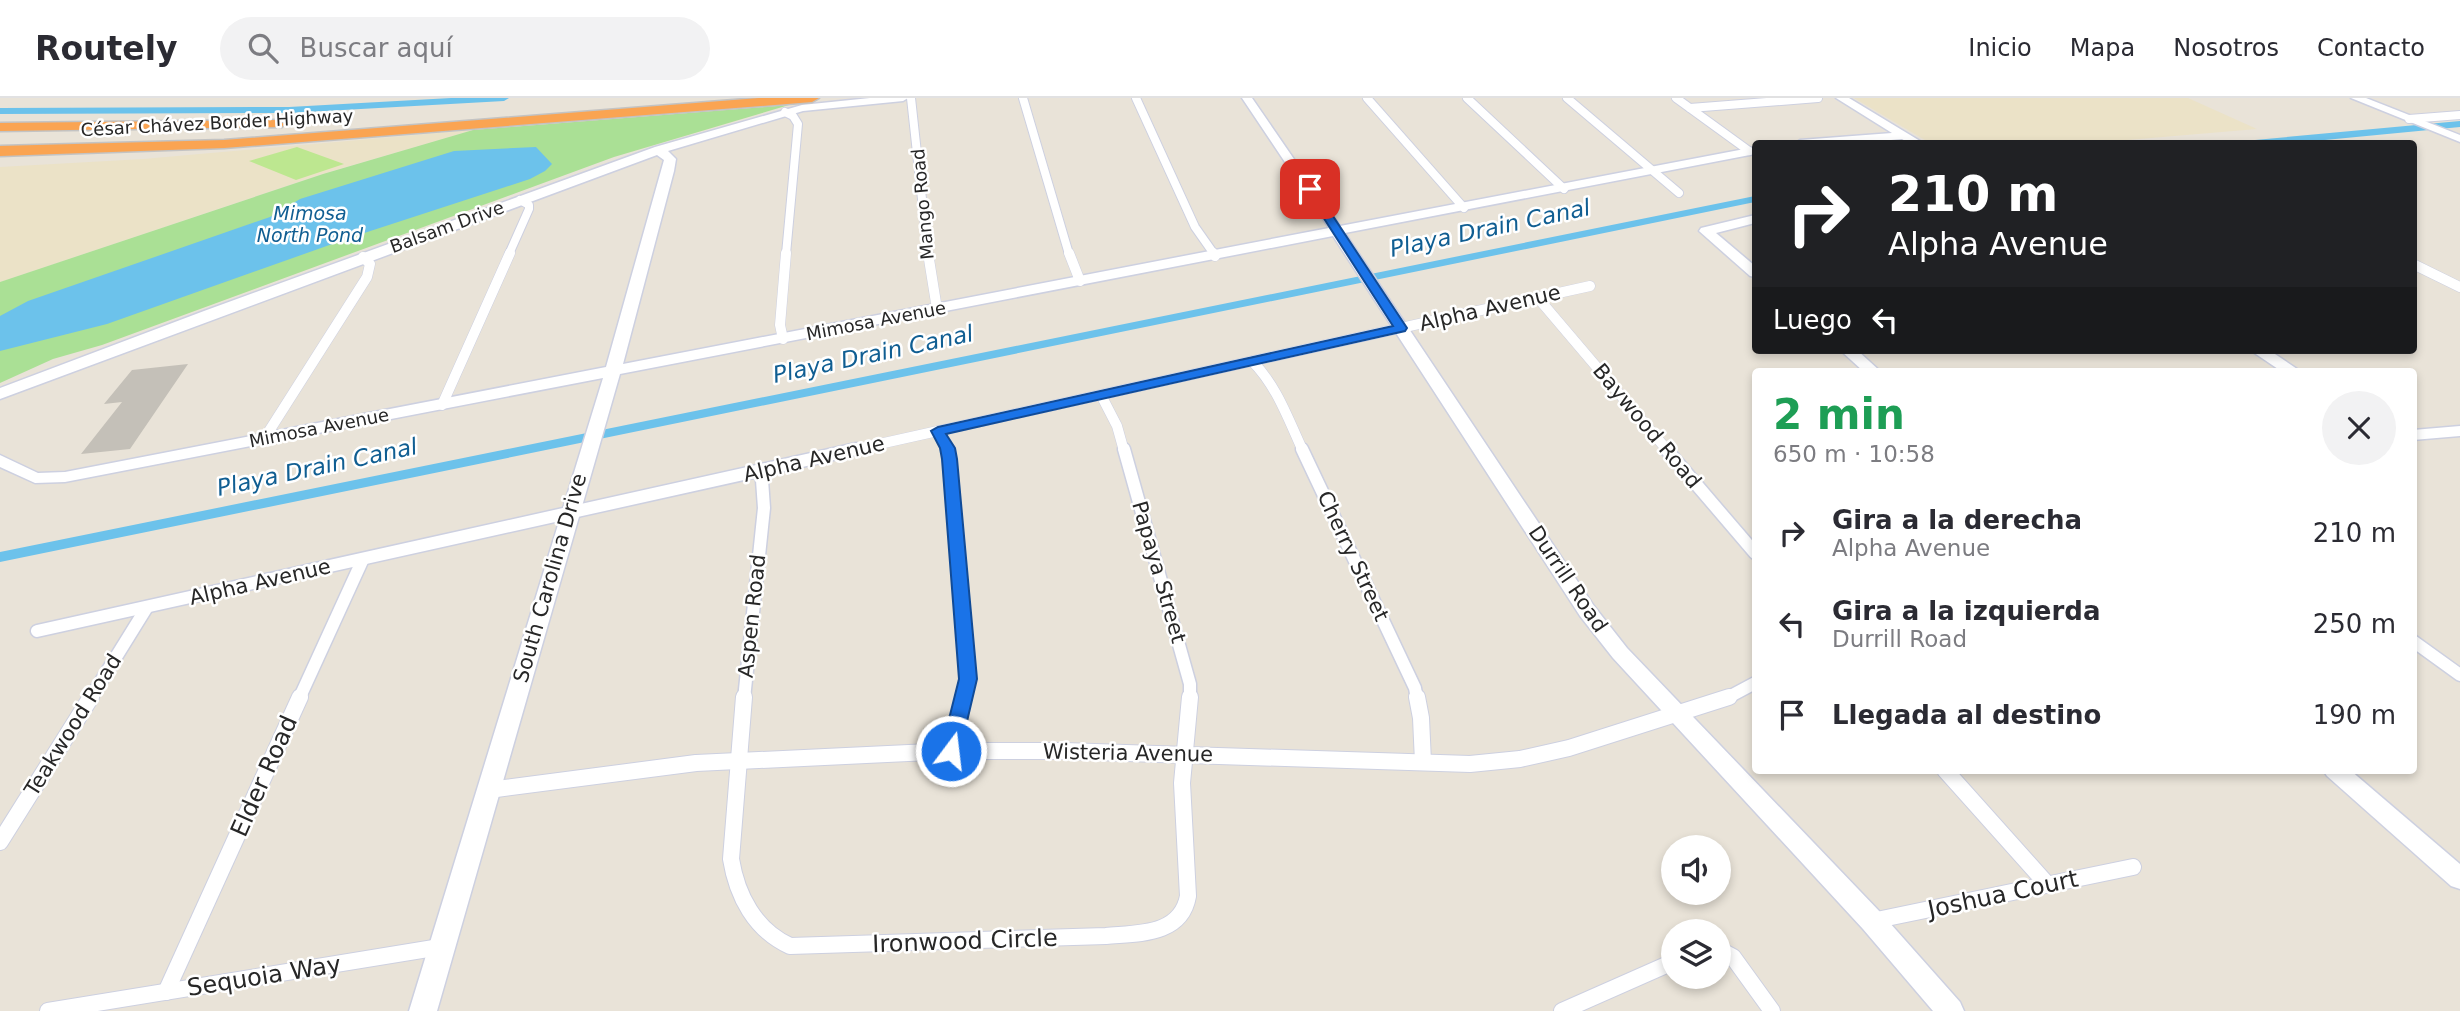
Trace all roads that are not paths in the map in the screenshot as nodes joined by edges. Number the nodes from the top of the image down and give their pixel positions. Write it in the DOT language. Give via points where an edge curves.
graph roads {
  1 [pos="686,98"];
  2 [pos="812,98"];
  3 [pos="904,98"];
  4 [pos="911,98"];
  5 [pos="1023,98"];
  6 [pos="1136,98"];
  7 [pos="1247,98"];
  8 [pos="1367,98"];
  9 [pos="1467,98"];
  10 [pos="1567,98"];
  11 [pos="1676,98"];
  12 [pos="1818,98"];
  13 [pos="1841,98"];
  14 [pos="2356,98"];
  15 [pos="1690,108"];
  16 [pos="785,112"];
  17 [pos="2460,114"];
  18 [pos="424,118"];
  19 [pos="2413,120"];
  20 [pos="0,127"];
  21 [pos="397,132"];
  22 [pos="1904,135"];
  23 [pos="0,139"];
  24 [pos="2460,139"];
  25 [pos="1846,140"];
  26 [pos="1912,140"];
  27 [pos="659,150"];
  28 [pos="0,151"];
  29 [pos="1752,151"];
  30 [pos="0,162"];
  31 [pos="1653,172"];
  32 [pos="1564,189"];
  33 [pos="1679,192"];
  34 [pos="520,200"];
  35 [pos="1464,208"];
  36 [pos="1752,220"];
  37 [pos="1339,233"];
  38 [pos="1215,256"];
  39 [pos="363,257"];
  40 [pos="2417,266"];
  41 [pos="1752,270"];
  42 [pos="1080,281"];
  43 [pos="1590,286"];
  44 [pos="2460,287"];
  45 [pos="1538,298"];
  46 [pos="937,309"];
  47 [pos="1401,328"];
  48 [pos="783,339"];
  49 [pos="1853,354"];
  50 [pos="2264,354"];
  51 [pos="1252,361"];
  52 [pos="1869,368"];
  53 [pos="2287,368"];
  54 [pos="613,372"];
  55 [pos="0,394"];
  56 [pos="1101,395"];
  57 [pos="442,405"];
  58 [pos="938,431"];
  59 [pos="2460,431"];
  60 [pos="2417,435"];
  61 [pos="264,439"];
  62 [pos="0,460"];
  63 [pos="758,471"];
  64 [pos="568,513"];
  65 [pos="1752,549"];
  66 [pos="363,559"];
  67 [pos="147,607"];
  68 [pos="37,631"];
  69 [pos="2417,644"];
  70 [pos="2460,675"];
  71 [pos="1752,685"];
  72 [pos="1677,715"];
  73 [pos="951,751"];
  74 [pos="1184,754"];
  75 [pos="737,761"];
  76 [pos="1423,762"];
  77 [pos="1949,774"];
  78 [pos="2340,774"];
  79 [pos="489,790"];
  80 [pos="0,842"];
  81 [pos="2133,867"];
  82 [pos="2456,871"];
  83 [pos="2047,884"];
  84 [pos="1872,921"];
  85 [pos="440,947"];
  86 [pos="1731,956"];
  87 [pos="1661,967"];
  88 [pos="166,992"];
  89 [pos="48,1011"];
  90 [pos="423,1011"];
  91 [pos="1562,1011"];
  92 [pos="1772,1011"];
  93 [pos="1950,1011"];
  1 -- 18 [label="highway, César Chávez Border Highway"];
  2 -- 21 [label="highway, César Chávez Border Highway"];
  3 -- 16 [label="street, Balsam Drive"];
  4 -- 46 [label="street, Mango Road"];
  5 -- 42 [label="street"];
  6 -- 38 [label="street" via="1195,227"];
  7 -- 37 [label="street, Durrill Road"];
  8 -- 35 [label="street"];
  9 -- 32 [label="street"];
  10 -- 31 [label="street"];
  11 -- 15 [label="street"];
  12 -- 15 [label="street"];
  13 -- 22 [label="street"];
  14 -- 19 [label="street"];
  15 -- 29 [label="street"];
  16 -- 27 [label="street, Balsam Drive"];
  16 -- 48 [label="street" via="798,124 780,325"];
  17 -- 19 [label="street"];
  18 -- 20 [label="highway" via="237,126"];
  18 -- 23 [label="highway, César Chávez Border Highway" via="204,134"];
  19 -- 24 [label="street"];
  21 -- 28 [label="highway, César Chávez Border Highway" via="188,146"];
  21 -- 30 [label="highway" via="180,152"];
  22 -- 25 [label="street"];
  22 -- 26 [label="street"];
  27 -- 34 [label="street, Balsam Drive"];
  27 -- 54 [label="street, South Carolina Drive" via="670,159 668,171"];
  29 -- 31 [label="street, Mimosa Avenue"];
  31 -- 32 [label="street, Mimosa Avenue"];
  31 -- 33 [label="street"];
  32 -- 35 [label="street, Mimosa Avenue"];
  34 -- 39 [label="street, Balsam Drive"];
  34 -- 57 [label="street" via="529,209"];
  35 -- 37 [label="street, Mimosa Avenue"];
  36 -- 41 [label="street" via="1707,233"];
  37 -- 38 [label="street, Mimosa Avenue"];
  37 -- 47 [label="street, Durrill Road"];
  38 -- 42 [label="street, Mimosa Avenue"];
  39 -- 55 [label="street, Balsam Drive"];
  39 -- 61 [label="street" via="370,264 367,277"];
  40 -- 44 [label="street"];
  42 -- 46 [label="street, Mimosa Avenue"];
  43 -- 45 [label="street, Alpha Avenue"];
  45 -- 47 [label="street, Alpha Avenue"];
  45 -- 65 [label="street, Baywood Road"];
  46 -- 48 [label="street, Mimosa Avenue"];
  47 -- 51 [label="street, Alpha Avenue"];
  47 -- 72 [label="street, Durrill Road" via="1587,611"];
  48 -- 54 [label="street, Mimosa Avenue"];
  49 -- 52 [label="street"];
  50 -- 53 [label="street"];
  51 -- 56 [label="street, Alpha Avenue"];
  51 -- 76 [label="street, Cherry Street" via="1274,389 1415,688"];
  54 -- 57 [label="street, Mimosa Avenue"];
  54 -- 64 [label="street, South Carolina Drive"];
  56 -- 58 [label="street, Alpha Avenue"];
  56 -- 74 [label="street, Papaya Street" via="1117,425 1191,684"];
  57 -- 61 [label="street, Mimosa Avenue"];
  58 -- 63 [label="street, Alpha Avenue"];
  58 -- 73 [label="street" via="950,459 968,679"];
  59 -- 60 [label="street"];
  61 -- 62 [label="street, Mimosa Avenue" via="52,479 35,478"];
  63 -- 64 [label="street, Alpha Avenue"];
  63 -- 75 [label="street, Aspen Road" via="764,508"];
  64 -- 66 [label="street, Alpha Avenue"];
  64 -- 79 [label="street, South Carolina Drive"];
  66 -- 67 [label="street, Alpha Avenue"];
  66 -- 88 [label="street, Elder Road"];
  67 -- 68 [label="street, Alpha Avenue"];
  67 -- 80 [label="street, Teakwood Road"];
  69 -- 70 [label="street"];
  71 -- 72 [label="street, Wisteria Avenue"];
  72 -- 76 [label="street, Wisteria Avenue" via="1519,761"];
  72 -- 84 [label="street, Durrill Road"];
  73 -- 74 [label="street, Wisteria Avenue"];
  73 -- 75 [label="street, Wisteria Avenue"];
  74 -- 75 [label="street, Ironwood Circle" via="1182,816 1189,889 1183,912 1169,925 1106,936 835,946 790,946 773,937 758,923 735,885 731,859"];
  74 -- 76 [label="street, Wisteria Avenue"];
  75 -- 79 [label="street, Wisteria Avenue"];
  77 -- 83 [label="street"];
  78 -- 82 [label="street"];
  79 -- 85 [label="street, South Carolina Drive"];
  81 -- 83 [label="street, Joshua Court"];
  83 -- 84 [label="street, Joshua Court"];
  84 -- 93 [label="street, Durrill Road"];
  85 -- 88 [label="street, Sequoia Way"];
  85 -- 90 [label="street, South Carolina Drive"];
  86 -- 92 [label="street"];
  87 -- 91 [label="street"];
  88 -- 89 [label="street, Sequoia Way"];
}
